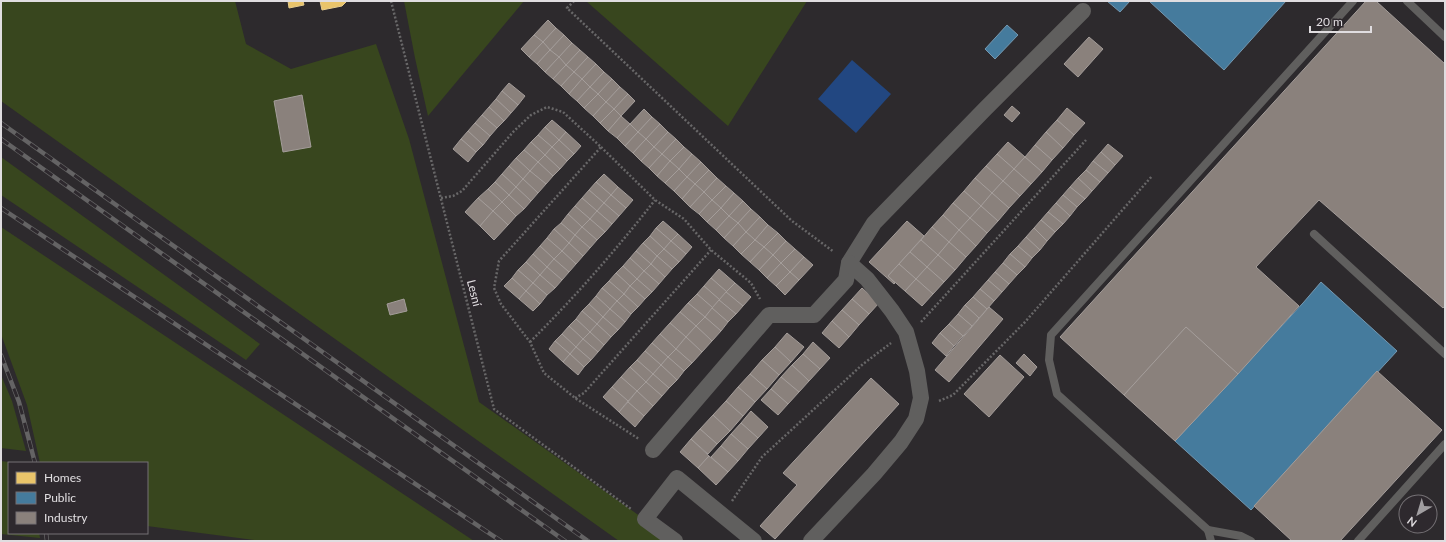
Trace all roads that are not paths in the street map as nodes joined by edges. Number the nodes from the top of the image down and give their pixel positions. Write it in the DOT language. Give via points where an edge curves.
graph roads {
  1 [pos="1353,1"];
  2 [pos="1407,1"];
  3 [pos="1084,11"];
  4 [pos="1445,38"];
  5 [pos="1314,234"];
  6 [pos="849,262"];
  7 [pos="1445,354"];
  8 [pos="1445,444"];
  9 [pos="653,450"];
  10 [pos="1208,530"];
  11 [pos="675,541"];
  12 [pos="754,541"];
  13 [pos="811,541"];
  14 [pos="1211,541"];
  15 [pos="1251,541"];
  16 [pos="1358,541"];
  1 -- 10 [label="lane" via="1051,335 1049,360 1057,394"];
  2 -- 4 [label="lane"];
  3 -- 6 [label="street" via="874,223"];
  5 -- 7 [label="lane"];
  6 -- 9 [label="street" via="846,280 814,315 769,315"];
  6 -- 13 [label="street" via="867,279 906,332 917,370 921,398 916,419 901,442"];
  8 -- 16 [label="lane"];
  10 -- 14 [label="lane"];
  10 -- 15 [label="lane" via="1241,536"];
  11 -- 12 [label="street" via="644,519 677,478"];
}
